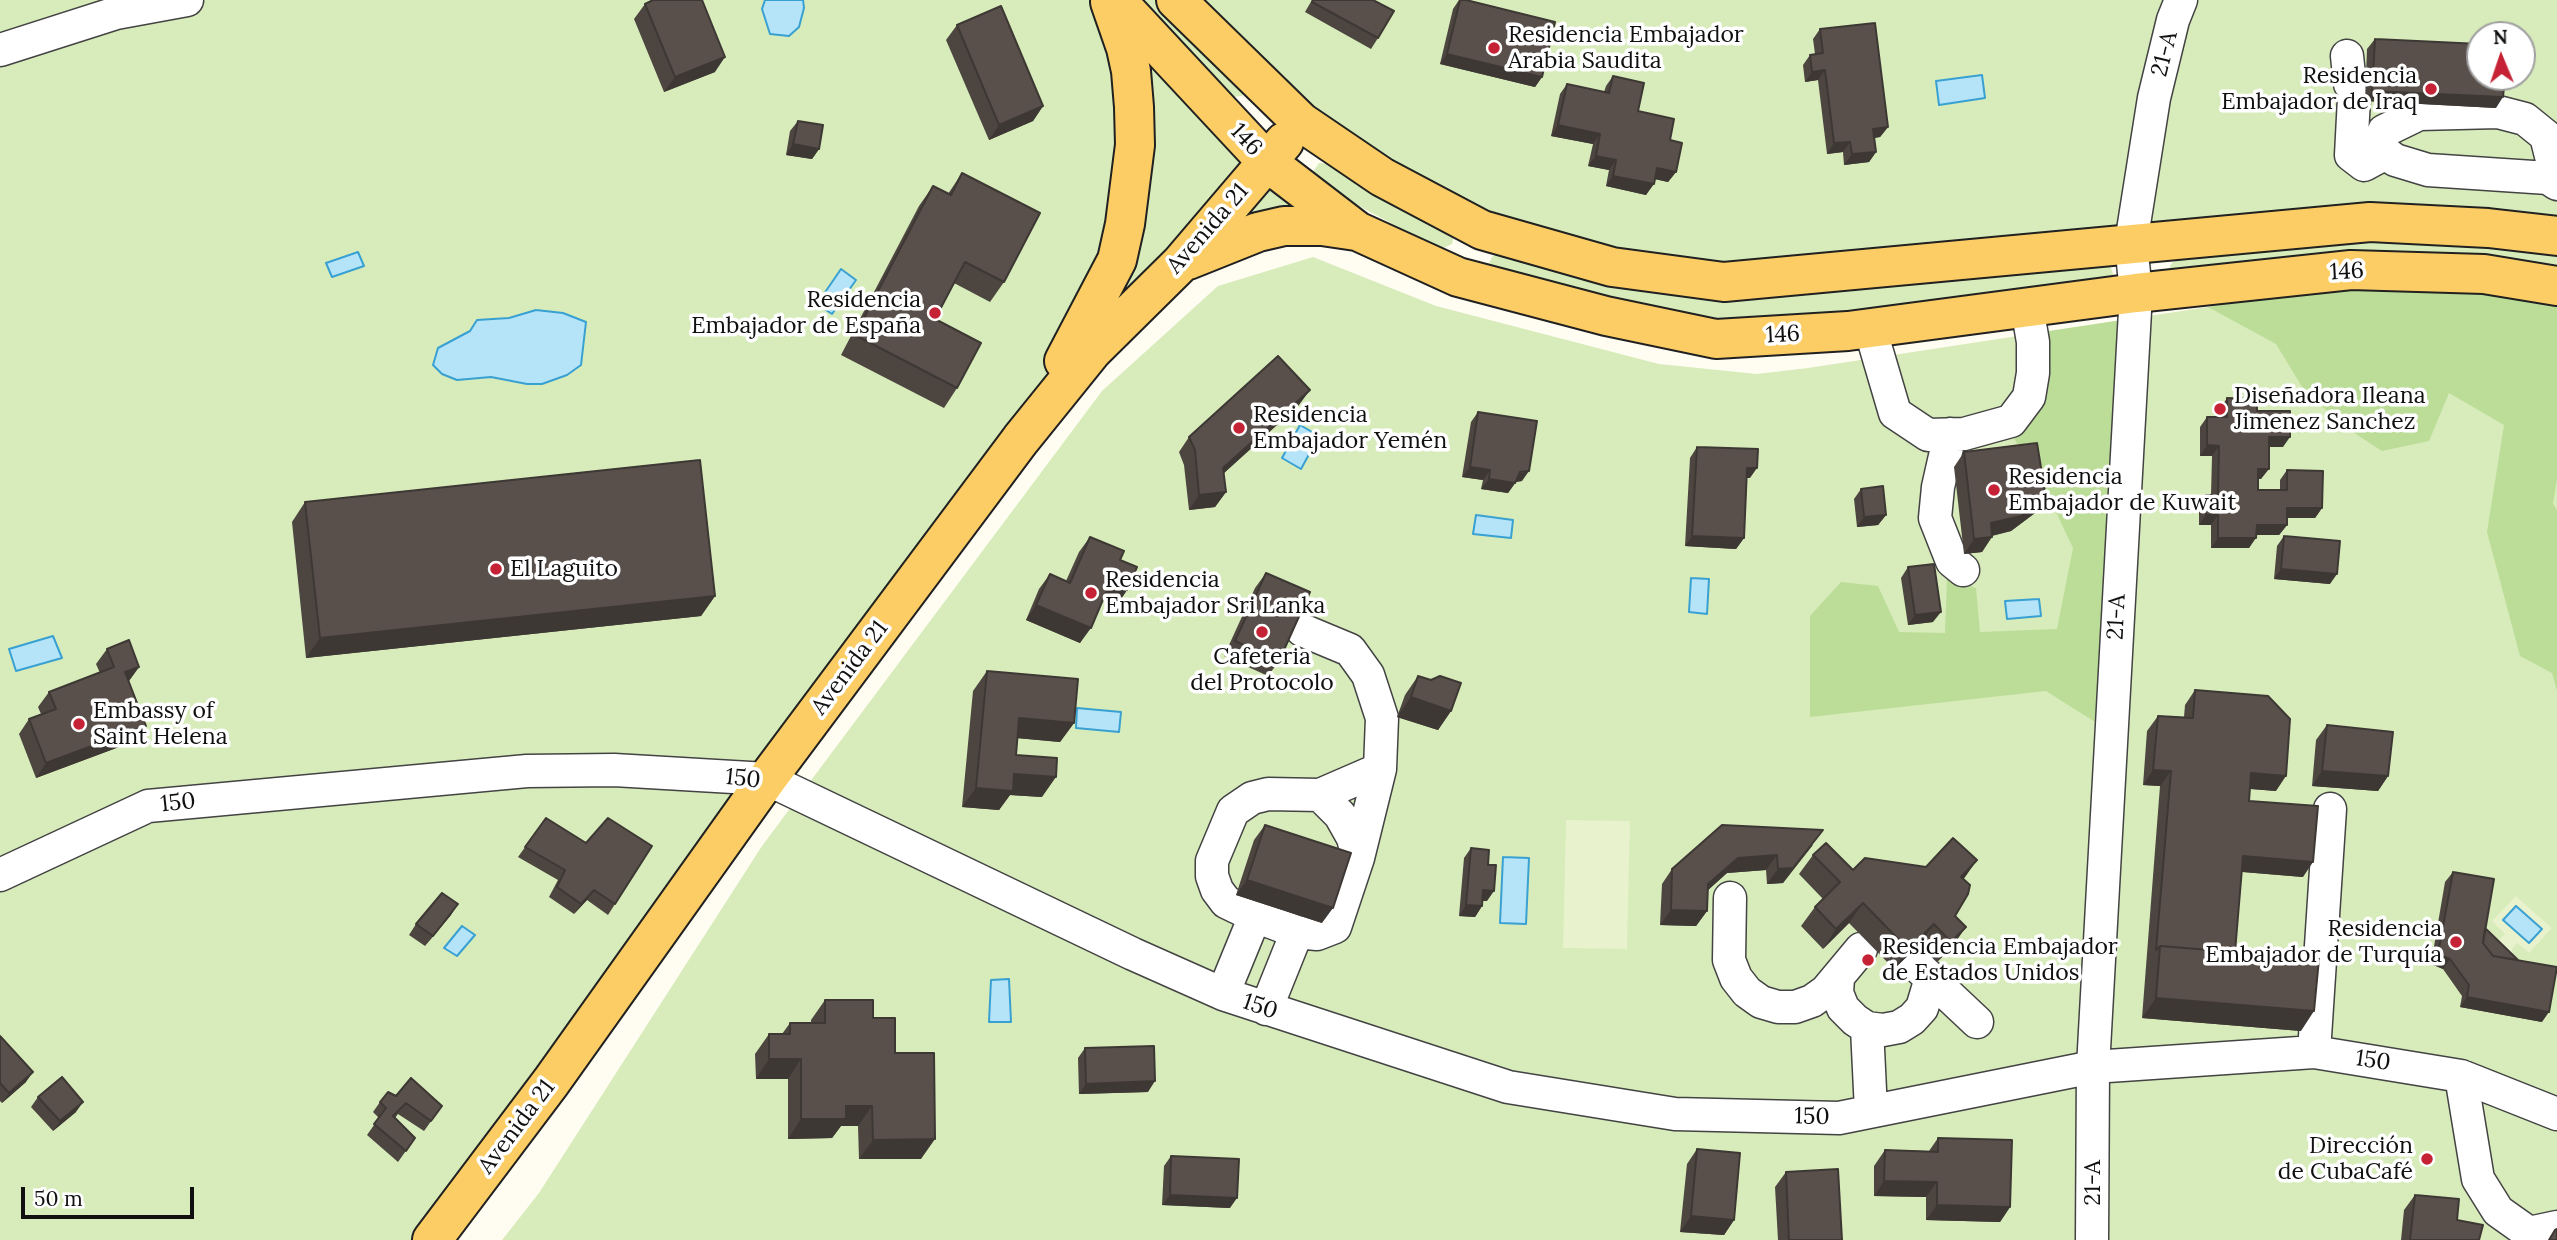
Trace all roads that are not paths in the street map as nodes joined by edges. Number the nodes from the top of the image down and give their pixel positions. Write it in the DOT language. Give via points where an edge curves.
graph roads {
  1 [pos="187,0"];
  2 [pos="1110,0"];
  3 [pos="1116,0"];
  4 [pos="1176,0"];
  5 [pos="2181,0"];
  6 [pos="0,50"];
  7 [pos="2354,79"];
  8 [pos="1301,122"];
  9 [pos="2385,145"];
  10 [pos="1267,162"];
  11 [pos="2557,182"];
  12 [pos="2557,217"];
  13 [pos="1482,230"];
  14 [pos="1357,231"];
  15 [pos="2557,236"];
  16 [pos="2131,243"];
  17 [pos="1180,264"];
  18 [pos="1458,277"];
  19 [pos="2557,286"];
  20 [pos="2136,293"];
  21 [pos="2027,307"];
  22 [pos="1870,328"];
  23 [pos="1950,434"];
  24 [pos="1021,439"];
  25 [pos="1963,570"];
  26 [pos="1301,631"];
  27 [pos="1380,769"];
  28 [pos="767,779"];
  29 [pos="1320,794"];
  30 [pos="2330,809"];
  31 [pos="1358,858"];
  32 [pos="0,875"];
  33 [pos="1730,898"];
  34 [pos="1255,916"];
  35 [pos="1297,932"];
  36 [pos="1861,949"];
  37 [pos="1838,978"];
  38 [pos="1223,994"];
  39 [pos="1266,1009"];
  40 [pos="1977,1022"];
  41 [pos="1867,1028"];
  42 [pos="2314,1052"];
  43 [pos="2093,1067"];
  44 [pos="2461,1076"];
  45 [pos="1871,1111"];
  46 [pos="2557,1114"];
  47 [pos="2557,1227"];
  48 [pos="432,1240"];
  49 [pos="2092,1240"];
  1 -- 6 [label="street" via="116,13"];
  2 -- 24 [label="main road" via="1126,48 1134,107 1135,145 1125,224 1117,260 1103,291"];
  3 -- 10 [label="main road, 146"];
  4 -- 8 [label="main road, 146"];
  5 -- 16 [label="street, 21-A" via="2154,98"];
  7 -- 9 [label="street" via="2364,130"];
  8 -- 10 [label="main road, Avenida 21"];
  8 -- 13 [label="main road, 146" via="1381,177"];
  9 -- 11 [label="street" via="2395,160 2428,170 2510,174"];
  9 -- 11 [label="street" via="2384,131 2419,114 2498,112 2525,119 2546,136"];
  10 -- 14 [label="main road, 146"];
  10 -- 17 [label="main road, Avenida 21"];
  12 -- 15 [label="street"];
  13 -- 16 [label="main road, 146" via="1612,267 1724,282"];
  13 -- 18 [label="main road"];
  14 -- 17 [label="main road" via="1284,226"];
  14 -- 18 [label="main road, 146"];
  15 -- 16 [label="main road, 146" via="2370,222"];
  16 -- 20 [label="street, 21-A"];
  17 -- 24 [label="main road, Avenida 21" via="1092,351"];
  18 -- 22 [label="main road, 146" via="1716,339"];
  19 -- 20 [label="main road, 146" via="2484,274 2351,270"];
  20 -- 21 [label="main road, 146"];
  20 -- 43 [label="street, 21-A"];
  21 -- 22 [label="main road, 146"];
  21 -- 23 [label="street" via="2033,342 2029,397 2011,421"];
  22 -- 23 [label="street" via="1895,413 1928,435"];
  23 -- 25 [label="street" via="1936,518 1952,561"];
  24 -- 28 [label="main road, Avenida 21"];
  26 -- 27 [label="street" via="1350,650 1368,676 1382,719"];
  27 -- 29 [label="street"];
  27 -- 31 [label="street"];
  28 -- 32 [label="street, 150" via="614,770 527,771 148,806"];
  28 -- 38 [label="street, 150"];
  28 -- 48 [label="main road, Avenida 21"];
  29 -- 31 [label="street" via="1340,815"];
  29 -- 34 [label="street" via="1268,794 1233,811 1212,861 1212,876 1226,902"];
  30 -- 42 [label="street"];
  31 -- 35 [label="street" via="1335,927 1317,934"];
  33 -- 37 [label="street" via="1729,960 1746,992 1761,1002 1795,1007 1812,1001"];
  34 -- 35 [label="street"];
  34 -- 38 [label="street"];
  35 -- 39 [label="street"];
  36 -- 37 [label="street"];
  37 -- 41 [label="street" via="1843,1008"];
  38 -- 39 [label="street, 150"];
  39 -- 45 [label="street, 150" via="1508,1087 1675,1114 1839,1118"];
  40 -- 41 [label="street" via="1921,969 1928,995 1912,1020 1883,1030"];
  41 -- 45 [label="street"];
  42 -- 43 [label="street, 150"];
  42 -- 44 [label="street, 150"];
  43 -- 45 [label="street, 150"];
  43 -- 49 [label="street, 21-A"];
  44 -- 46 [label="street, 150"];
  44 -- 47 [label="street" via="2478,1179 2498,1211 2529,1233"];
}
